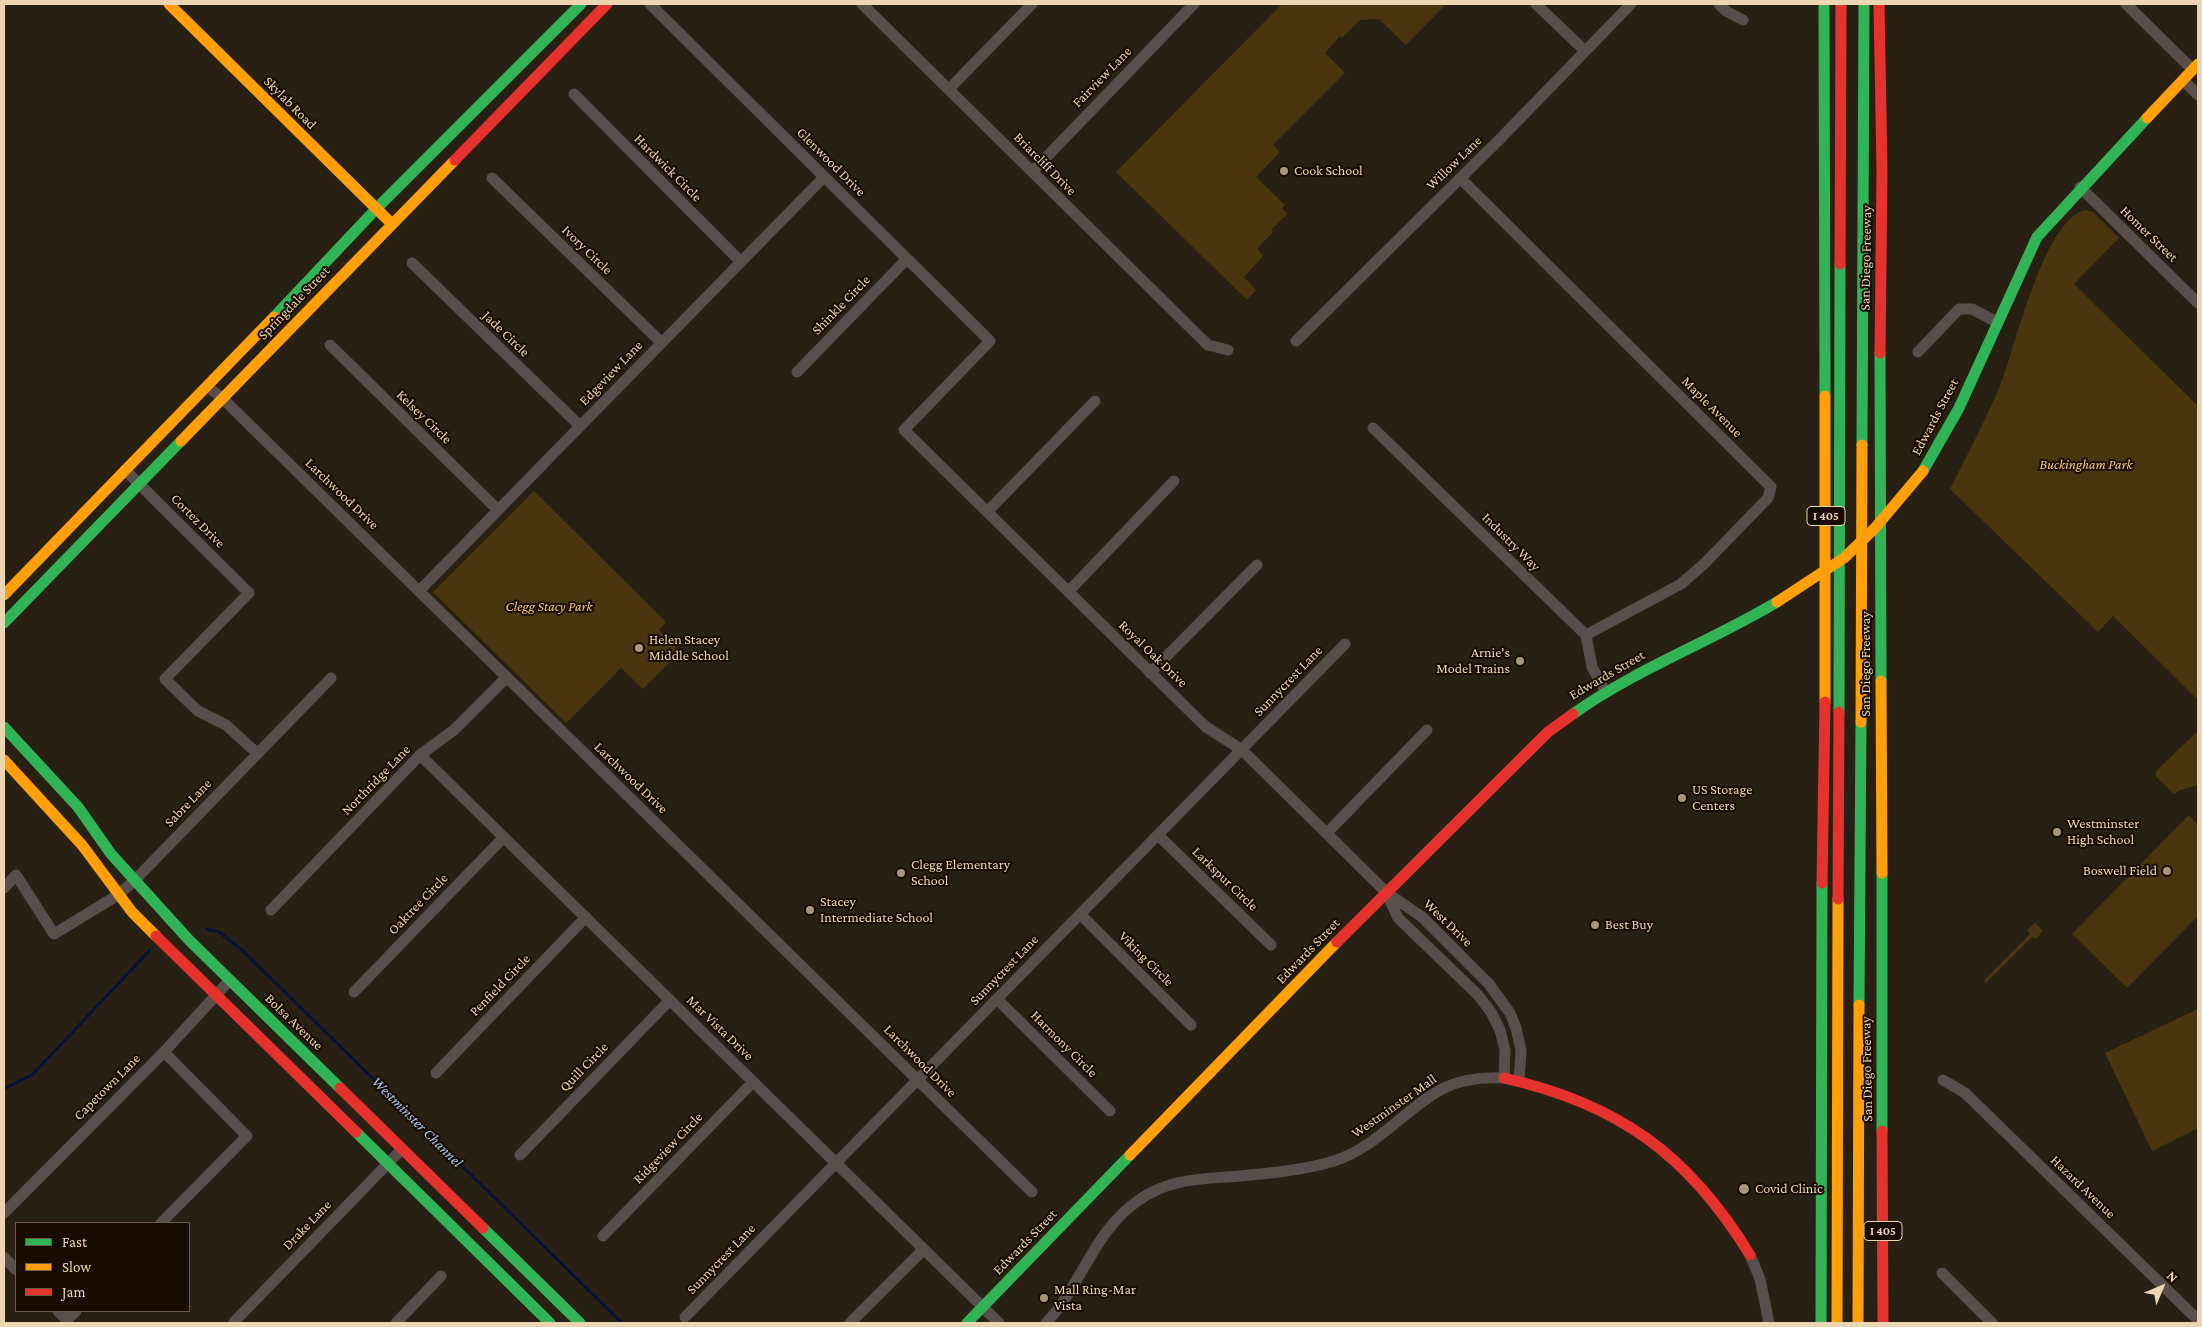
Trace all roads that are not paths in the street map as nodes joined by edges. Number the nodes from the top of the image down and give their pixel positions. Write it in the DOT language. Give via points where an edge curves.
graph roads {
  1 [pos="169,4"];
  2 [pos="581,4"];
  3 [pos="607,4"];
  4 [pos="650,4"];
  5 [pos="1032,4"];
  6 [pos="1194,4"];
  7 [pos="1536,4"];
  8 [pos="1631,4"];
  9 [pos="1719,4"];
  10 [pos="1824,4"];
  11 [pos="1841,4"];
  12 [pos="1864,4"];
  13 [pos="1880,4"];
  14 [pos="2126,4"];
  15 [pos="866,5"];
  16 [pos="1743,20"];
  17 [pos="586,24"];
  18 [pos="1585,51"];
  19 [pos="2195,67"];
  20 [pos="2183,80"];
  21 [pos="949,89"];
  22 [pos="574,94"];
  23 [pos="2198,95"];
  24 [pos="1032,172"];
  25 [pos="824,177"];
  26 [pos="492,178"];
  27 [pos="1460,178"];
  28 [pos="2080,187"];
  29 [pos="376,209"];
  30 [pos="392,224"];
  31 [pos="907,259"];
  32 [pos="741,262"];
  33 [pos="412,263"];
  34 [pos="2198,303"];
  35 [pos="1997,322"];
  36 [pos="1296,342"];
  37 [pos="662,343"];
  38 [pos="330,345"];
  39 [pos="1228,350"];
  40 [pos="1918,352"];
  41 [pos="797,372"];
  42 [pos="208,387"];
  43 [pos="222,398"];
  44 [pos="1095,400"];
  45 [pos="580,426"];
  46 [pos="1373,428"];
  47 [pos="904,430"];
  48 [pos="125,470"];
  49 [pos="1174,481"];
  50 [pos="139,484"];
  51 [pos="498,510"];
  52 [pos="987,512"];
  53 [pos="1257,565"];
  54 [pos="419,591"];
  55 [pos="1068,592"];
  56 [pos="4,595"];
  57 [pos="4,623"];
  58 [pos="1586,635"];
  59 [pos="1345,644"];
  60 [pos="1150,673"];
  61 [pos="507,677"];
  62 [pos="331,678"];
  63 [pos="1604,691"];
  64 [pos="4,727"];
  65 [pos="1427,730"];
  66 [pos="1242,750"];
  67 [pos="257,754"];
  68 [pos="420,755"];
  69 [pos="4,760"];
  70 [pos="1327,833"];
  71 [pos="1158,835"];
  72 [pos="504,837"];
  73 [pos="134,881"];
  74 [pos="4,888"];
  75 [pos="1386,892"];
  76 [pos="118,895"];
  77 [pos="271,910"];
  78 [pos="1080,914"];
  79 [pos="586,917"];
  80 [pos="1271,945"];
  81 [pos="230,980"];
  82 [pos="354,992"];
  83 [pos="217,995"];
  84 [pos="997,999"];
  85 [pos="670,1000"];
  86 [pos="1191,1025"];
  87 [pos="164,1052"];
  88 [pos="436,1073"];
  89 [pos="1504,1078"];
  90 [pos="918,1080"];
  91 [pos="1943,1080"];
  92 [pos="1519,1081"];
  93 [pos="754,1082"];
  94 [pos="1110,1111"];
  95 [pos="402,1149"];
  96 [pos="520,1155"];
  97 [pos="836,1163"];
  98 [pos="388,1164"];
  99 [pos="1821,1185"];
  100 [pos="1032,1192"];
  101 [pos="4,1213"];
  102 [pos="163,1222"];
  103 [pos="1838,1226"];
  104 [pos="604,1236"];
  105 [pos="924,1249"];
  106 [pos="1750,1255"];
  107 [pos="4,1257"];
  108 [pos="15,1269"];
  109 [pos="1942,1274"];
  110 [pos="441,1276"];
  111 [pos="1809,1294"];
  112 [pos="983,1307"];
  113 [pos="59,1312"];
  114 [pos="75,1312"];
  115 [pos="685,1317"];
  116 [pos="2198,1320"];
  117 [pos="235,1322"];
  118 [pos="396,1323"];
  119 [pos="550,1323"];
  120 [pos="580,1323"];
  121 [pos="850,1323"];
  122 [pos="967,1323"];
  123 [pos="999,1323"];
  124 [pos="1046,1323"];
  125 [pos="1769,1323"];
  126 [pos="1821,1323"];
  127 [pos="1828,1323"];
  128 [pos="1837,1323"];
  129 [pos="1858,1323"];
  130 [pos="1883,1323"];
  131 [pos="1992,1323"];
  1 -- 29 [label="main road, Skylab Road"];
  2 -- 17 [label="main road" via="580,19"];
  2 -- 29 [label="main road, Springdale Street"];
  3 -- 17 [label="main road, Springdale Street"];
  4 -- 25 [label="street, Glenwood Drive"];
  5 -- 21 [label="street"];
  6 -- 24 [label="street, Fairview Lane"];
  7 -- 18 [label="street"];
  8 -- 18 [label="street, Willow Lane"];
  9 -- 16 [label="street"];
  10 -- 99 [label="main road, I 405" via="1826,605"];
  11 -- 103 [label="main road"];
  12 -- 129 [label="main road"];
  13 -- 130 [label="main road, San Diego Freeway / I 405"];
  14 -- 19 [label="street"];
  15 -- 21 [label="street, Briarcliff Drive"];
  17 -- 30 [label="main road, Springdale Street"];
  18 -- 27 [label="street, Willow Lane"];
  19 -- 20 [label="main road, Edwards Street"];
  20 -- 23 [label="street"];
  20 -- 28 [label="main road, Edwards Street"];
  21 -- 24 [label="street, Briarcliff Drive"];
  22 -- 32 [label="street, Hardwick Circle"];
  24 -- 39 [label="street, Briarcliff Drive" via="1208,345"];
  25 -- 31 [label="street, Glenwood Drive"];
  25 -- 32 [label="street, Edgeview Lane"];
  26 -- 37 [label="street, Ivory Circle"];
  27 -- 36 [label="street, Willow Lane"];
  27 -- 58 [label="street, Maple Avenue" via="1771,487 1768,498 1681,584"];
  28 -- 34 [label="street, Homer Street"];
  28 -- 35 [label="main road, Edwards Street" via="2034,242"];
  29 -- 30 [label="main road, Skylab Road"];
  29 -- 42 [label="main road, Springdale Street"];
  30 -- 43 [label="main road, Springdale Street"];
  31 -- 41 [label="street, Shinkle Circle"];
  31 -- 47 [label="street, Glenwood Drive" via="990,341"];
  32 -- 37 [label="street, Edgeview Lane"];
  33 -- 45 [label="street, Jade Circle"];
  35 -- 40 [label="street" via="1966,307 1959,310"];
  35 -- 63 [label="main road, Edwards Street, bridge" via="1959,409 1923,471 1875,528 1844,558 1740,624"];
  37 -- 45 [label="street, Edgeview Lane"];
  38 -- 51 [label="street, Kelsey Circle"];
  42 -- 43 [label="street, Larchwood Drive"];
  42 -- 48 [label="main road, Springdale Street"];
  43 -- 50 [label="main road, Springdale Street"];
  43 -- 54 [label="street, Larchwood Drive"];
  44 -- 52 [label="street"];
  45 -- 51 [label="street, Edgeview Lane"];
  46 -- 58 [label="street, Industry Way"];
  47 -- 52 [label="street, Royal Oak Drive"];
  48 -- 50 [label="street, Cortez Drive"];
  48 -- 56 [label="main road, Springdale Street"];
  49 -- 55 [label="street"];
  50 -- 57 [label="main road, Springdale Street"];
  50 -- 67 [label="street, Cortez Drive" via="249,593 166,679 192,706 226,725"];
  51 -- 54 [label="street, Edgeview Lane"];
  52 -- 55 [label="street, Royal Oak Drive"];
  53 -- 60 [label="street"];
  54 -- 61 [label="street, Larchwood Drive"];
  55 -- 60 [label="street, Royal Oak Drive"];
  58 -- 63 [label="street" via="1592,667"];
  59 -- 66 [label="street, Sunnycrest Lane"];
  60 -- 66 [label="street, Royal Oak Drive" via="1206,727"];
  61 -- 68 [label="street, Northridge Lane" via="454,730"];
  61 -- 90 [label="street, Larchwood Drive"];
  62 -- 67 [label="street, Sabre Lane"];
  63 -- 75 [label="main road, Edwards Street" via="1548,732"];
  64 -- 73 [label="main road, Bolsa Avenue" via="78,807 110,854"];
  65 -- 70 [label="street"];
  66 -- 70 [label="street, Royal Oak Drive"];
  66 -- 71 [label="street, Sunnycrest Lane"];
  67 -- 73 [label="street, Sabre Lane"];
  68 -- 72 [label="street, Mar Vista Drive"];
  68 -- 77 [label="street, Northridge Lane"];
  69 -- 76 [label="main road" via="82,845"];
  70 -- 75 [label="street, Royal Oak Drive"];
  71 -- 78 [label="street, Sunnycrest Lane"];
  71 -- 80 [label="street, Larkspur Circle"];
  72 -- 79 [label="street, Mar Vista Drive"];
  72 -- 82 [label="street, Oaktree Circle"];
  73 -- 76 [label="street, Sabre Lane"];
  73 -- 81 [label="main road, Bolsa Avenue"];
  74 -- 76 [label="street, Sabre Lane" via="16,876 54,934"];
  75 -- 89 [label="street" via="1398,918 1478,995 1491,1012 1505,1050"];
  75 -- 92 [label="street, West Drive" via="1422,917 1501,999 1516,1028 1522,1050"];
  75 -- 112 [label="main road, Edwards Street"];
  76 -- 83 [label="main road"];
  78 -- 84 [label="street, Sunnycrest Lane"];
  78 -- 86 [label="street, Viking Circle"];
  79 -- 85 [label="street, Mar Vista Drive"];
  79 -- 88 [label="street, Penfield Circle"];
  81 -- 83 [label="street, Capetown Lane"];
  81 -- 95 [label="main road, Bolsa Avenue"];
  83 -- 87 [label="street, Capetown Lane"];
  83 -- 98 [label="main road"];
  84 -- 90 [label="street, Sunnycrest Lane"];
  84 -- 94 [label="street, Harmony Circle"];
  85 -- 93 [label="street, Mar Vista Drive"];
  85 -- 96 [label="street, Quill Circle"];
  87 -- 101 [label="street, Capetown Lane"];
  87 -- 102 [label="street" via="247,1136"];
  89 -- 92 [label="main road, Westminster Mall"];
  89 -- 124 [label="street, Westminster Mall" via="1470,1080 1444,1088 1381,1136 1336,1160 1288,1171 1190,1179 1149,1192 1110,1224"];
  90 -- 97 [label="street, Sunnycrest Lane"];
  90 -- 100 [label="street, Larchwood Drive"];
  91 -- 116 [label="street, Hazard Avenue" via="1966,1093"];
  92 -- 106 [label="main road, Westminster Mall" via="1586,1102 1652,1141 1708,1192 1738,1232"];
  93 -- 97 [label="street, Mar Vista Drive"];
  93 -- 104 [label="street, Ridgeview Circle"];
  95 -- 98 [label="street, Drake Lane"];
  95 -- 120 [label="main road, Bolsa Avenue"];
  97 -- 105 [label="street, Mar Vista Drive"];
  97 -- 115 [label="street, Sunnycrest Lane"];
  98 -- 117 [label="street, Drake Lane"];
  98 -- 119 [label="main road"];
  99 -- 111 [label="main road"];
  99 -- 126 [label="main road, I 405"];
  103 -- 127 [label="main road"];
  103 -- 128 [label="main road"];
  105 -- 112 [label="street, Mar Vista Drive"];
  105 -- 121 [label="street"];
  106 -- 125 [label="street, Westminster Mall" via="1760,1279"];
  107 -- 108 [label="street"];
  109 -- 131 [label="street"];
  110 -- 118 [label="street"];
  112 -- 122 [label="main road, Edwards Street"];
  112 -- 123 [label="street, Mar Vista Drive"];
  113 -- 114 [label="street" via="67,1320"];
}
